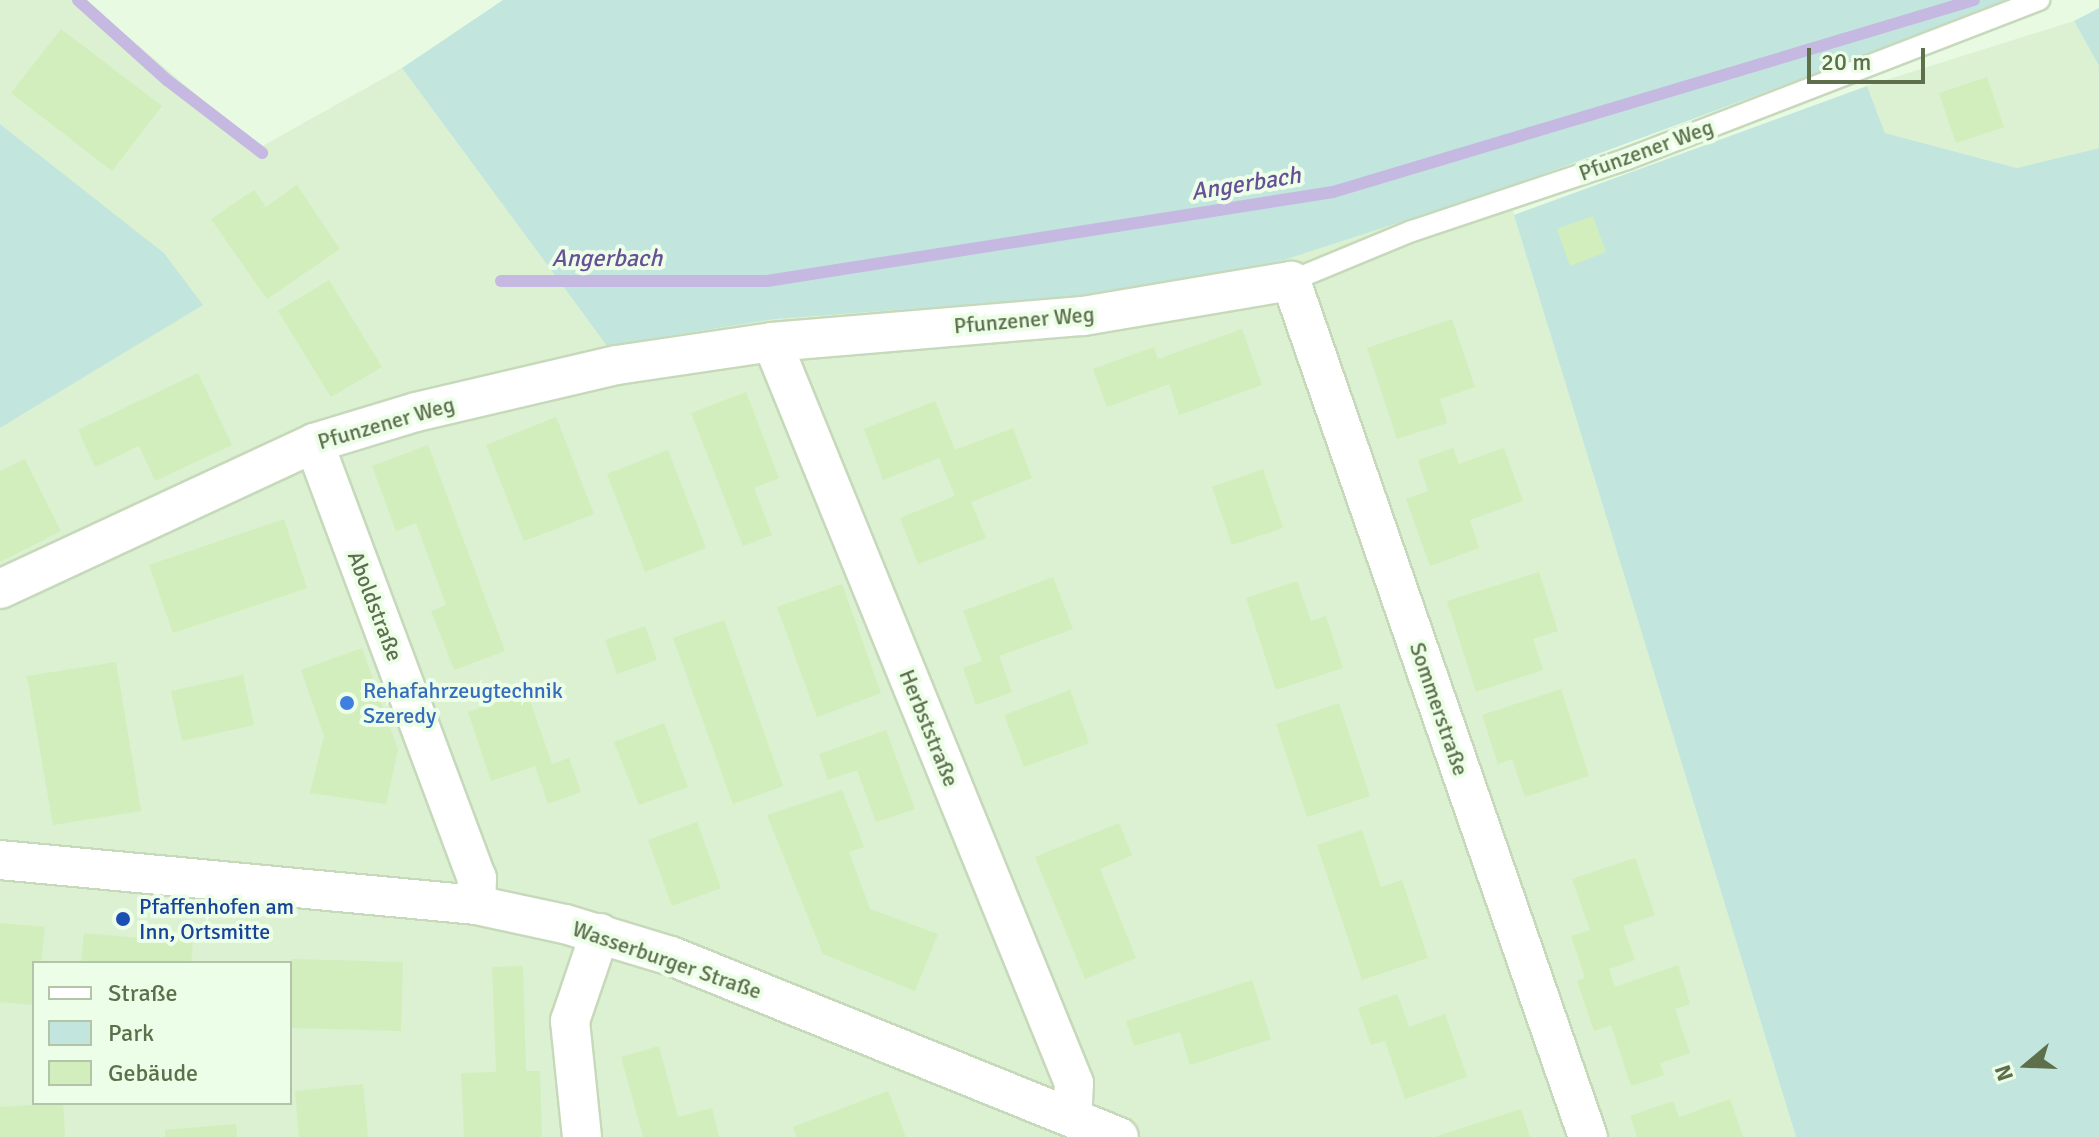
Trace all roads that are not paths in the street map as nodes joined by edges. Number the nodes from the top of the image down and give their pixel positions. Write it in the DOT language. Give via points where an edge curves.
graph roads {
  1 [pos="2039,0"];
  2 [pos="1291,281"];
  3 [pos="772,342"];
  4 [pos="314,443"];
  5 [pos="0,589"];
  6 [pos="0,860"];
  7 [pos="476,905"];
  8 [pos="600,933"];
  9 [pos="1072,1116"];
  10 [pos="582,1137"];
  11 [pos="1119,1137"];
  12 [pos="1588,1137"];
  1 -- 2 [label="lane, Pfunzener Weg" via="1627,159 1412,231"];
  2 -- 3 [label="street, Pfunzener Weg" via="1083,316"];
  2 -- 12 [label="street, Sommerstraße"];
  3 -- 4 [label="street, Pfunzener Weg" via="617,365 416,412"];
  3 -- 9 [label="street, Herbststraße" via="1074,1083"];
  4 -- 5 [label="street, Pfunzener Weg"];
  4 -- 7 [label="street, Aboldstraße" via="477,878"];
  6 -- 7 [label="street, Wasserburger Straße"];
  7 -- 8 [label="street, Wasserburger Straße"];
  8 -- 9 [label="street, Wasserburger Straße" via="671,956"];
  8 -- 10 [label="street" via="570,1021"];
  9 -- 11 [label="street, Wasserburger Straße"];
}
